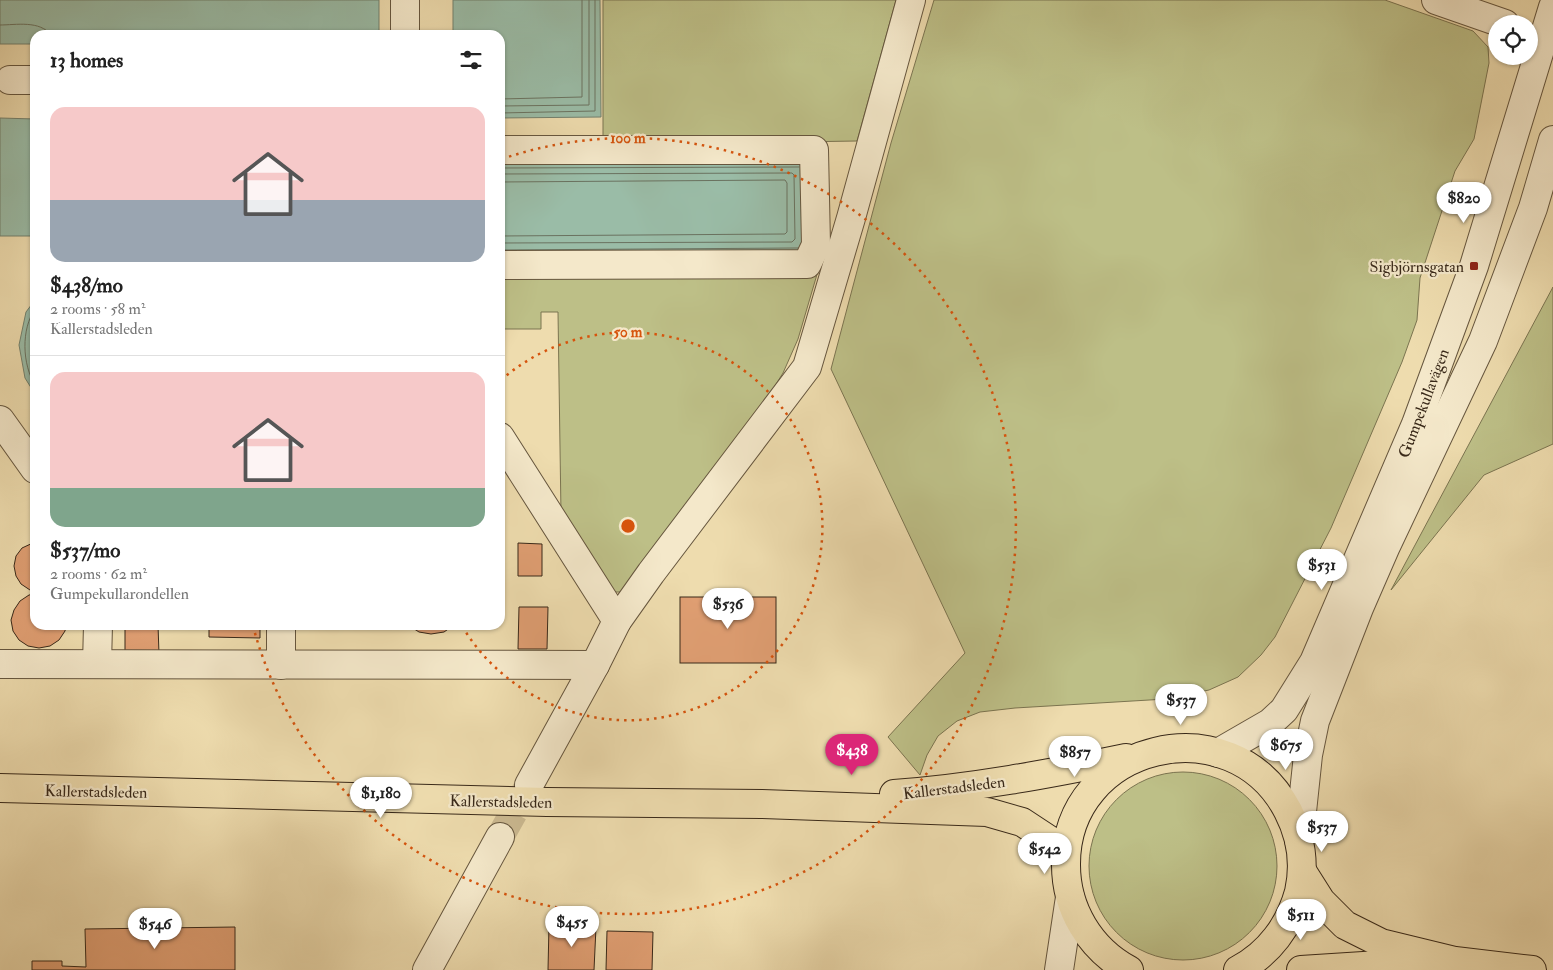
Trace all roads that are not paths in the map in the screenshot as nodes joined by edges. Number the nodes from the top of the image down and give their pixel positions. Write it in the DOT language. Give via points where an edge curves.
graph roads {
  1 [pos="405,0"];
  2 [pos="911,0"];
  3 [pos="1436,0"];
  4 [pos="1553,7"];
  5 [pos="1488,18"];
  6 [pos="405,30"];
  7 [pos="1542,35"];
  8 [pos="1553,140"];
  9 [pos="505,150"];
  10 [pos="505,265"];
  11 [pos="16,432"];
  12 [pos="505,445"];
  13 [pos="30,459"];
  14 [pos="617,621"];
  15 [pos="98,630"];
  16 [pos="281,630"];
  17 [pos="0,664"];
  18 [pos="97,664"];
  19 [pos="281,665"];
  20 [pos="595,665"];
  21 [pos="1218,753"];
  22 [pos="1144,754"];
  23 [pos="529,785"];
  24 [pos="0,788"];
  25 [pos="762,804"];
  26 [pos="500,837"];
  27 [pos="1299,840"];
  28 [pos="1066,851"];
  29 [pos="1302,871"];
  30 [pos="1070,896"];
  31 [pos="1455,961"];
  32 [pos="427,970"];
  33 [pos="1059,970"];
  34 [pos="1129,970"];
  35 [pos="1238,970"];
  36 [pos="1301,970"];
  37 [pos="1532,970"];
  1 -- 6 [label="street"];
  2 -- 14 [label="street" via="852,218 807,367"];
  3 -- 5 [label="street"];
  4 -- 7 [label="street, Gumpekullavägen"];
  7 -- 21 [label="street, Gumpekullavägen" via="1474,266 1416,424 1314,662 1284,710 1270,723"];
  8 -- 27 [label="street, Gumpekullavägen" via="1533,208 1483,341 1386,546 1315,721 1308,754"];
  9 -- 10 [label="street" via="814,150 816,245 807,264"];
  11 -- 13 [label="street"];
  12 -- 14 [label="street"];
  14 -- 20 [label="street"];
  15 -- 18 [label="street"];
  16 -- 19 [label="street"];
  17 -- 18 [label="street"];
  18 -- 19 [label="street"];
  19 -- 20 [label="street"];
  20 -- 23 [label="street"];
  21 -- 22 [label="main road" via="1200,748 1181,748"];
  21 -- 27 [label="main road" via="1238,760 1270,785 1293,820"];
  22 -- 25 [label="main road, Kallerstadsleden" via="944,790"];
  22 -- 28 [label="main road" via="1125,763 1092,791 1071,829"];
  24 -- 25 [label="main road, Kallerstadsleden" via="547,802"];
  25 -- 28 [label="main road, Kallerstadsleden" via="987,812 1022,822"];
  26 -- 32 [label="street"];
  27 -- 29 [label="main road"];
  28 -- 30 [label="main road"];
  29 -- 31 [label="main road" via="1321,901 1346,925 1380,943"];
  29 -- 35 [label="main road" via="1296,904 1281,933 1258,957"];
  30 -- 33 [label="street"];
  30 -- 34 [label="main road" via="1091,939 1114,961"];
  31 -- 36 [label="main road"];
  31 -- 37 [label="main road"];
}
